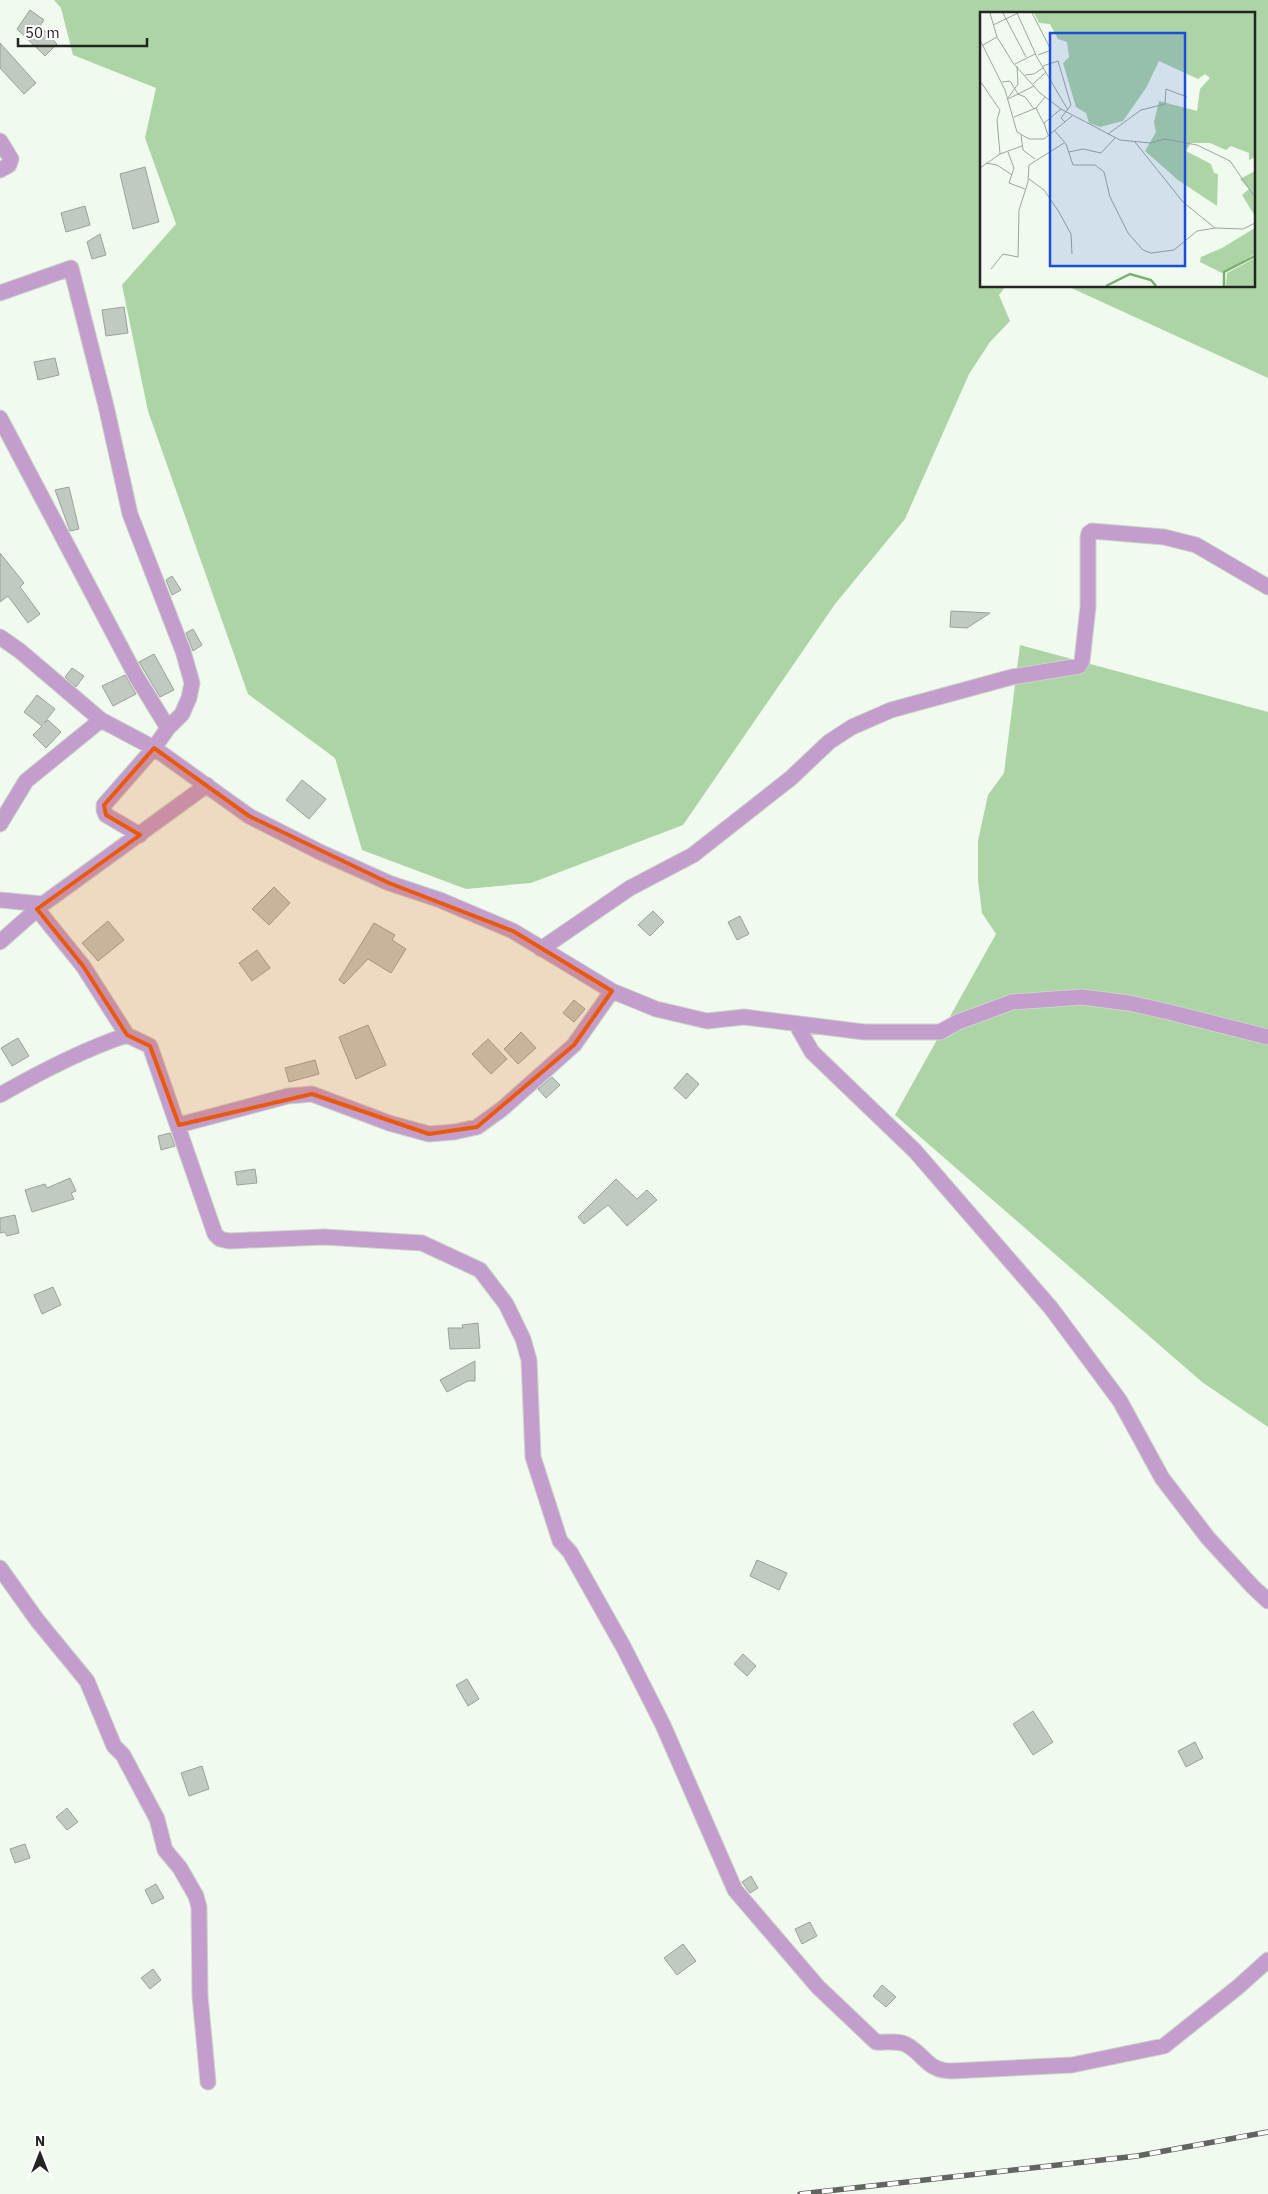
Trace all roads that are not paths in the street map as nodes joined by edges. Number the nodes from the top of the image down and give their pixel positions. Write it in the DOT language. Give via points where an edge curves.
graph roads {
  1 [pos="0,140"];
  2 [pos="0,170"];
  3 [pos="0,293"];
  4 [pos="0,418"];
  5 [pos="1268,587"];
  6 [pos="0,637"];
  7 [pos="101,720"];
  8 [pos="168,728"];
  9 [pos="154,748"];
  10 [pos="207,785"];
  11 [pos="0,824"];
  12 [pos="140,835"];
  13 [pos="0,900"];
  14 [pos="40,906"];
  15 [pos="0,942"];
  16 [pos="542,949"];
  17 [pos="612,992"];
  18 [pos="796,1024"];
  19 [pos="126,1035"];
  20 [pos="1268,1037"];
  21 [pos="0,1095"];
  22 [pos="179,1125"];
  23 [pos="0,1568"];
  24 [pos="1268,1601"];
  25 [pos="1268,1960"];
  26 [pos="208,2082"];
  1 -- 2 [label="street" via="11,159 9,165"];
  3 -- 8 [label="street" via="71,268 130,514 183,651 192,683 182,714"];
  4 -- 8 [label="street" via="136,676"];
  5 -- 16 [label="street" via="1196,545 1164,537 1092,531 1088,537 1088,608 1079,666 1012,677 891,710 852,727 829,742 792,778 693,855 630,888"];
  6 -- 7 [label="street"];
  7 -- 9 [label="street"];
  7 -- 11 [label="street" via="26,781"];
  8 -- 9 [label="street"];
  9 -- 10 [label="street"];
  9 -- 12 [label="street" via="104,805 106,815"];
  10 -- 12 [label="street"];
  10 -- 16 [label="street" via="249,816 320,852 513,931"];
  12 -- 14 [label="street"];
  13 -- 14 [label="street"];
  14 -- 15 [label="street"];
  14 -- 19 [label="street" via="84,966"];
  16 -- 17 [label="street"];
  17 -- 18 [label="street" via="656,1009 706,1021 744,1017"];
  17 -- 22 [label="street" via="574,1045 477,1127 429,1134 388,1123 312,1094 288,1096"];
  18 -- 20 [label="street" via="864,1032 940,1032 1012,1002 1082,998 1129,1003"];
  18 -- 24 [label="street" via="812,1052 915,1151 1051,1308 1120,1401 1162,1478 1208,1538"];
  19 -- 21 [label="street" via="38,1074"];
  19 -- 22 [label="street" via="150,1046"];
  22 -- 25 [label="street" via="220,1239 324,1236 422,1242 480,1270 500,1297 523,1339 529,1360 533,1457 560,1541 570,1552 620,1640 659,1716 733,1886 818,1987 876,2042 904,2043 929,2065 952,2072 1072,2065 1164,2046"];
  23 -- 26 [label="street" via="87,1681 114,1746 123,1756 157,1819 165,1850 196,1896"];
}
